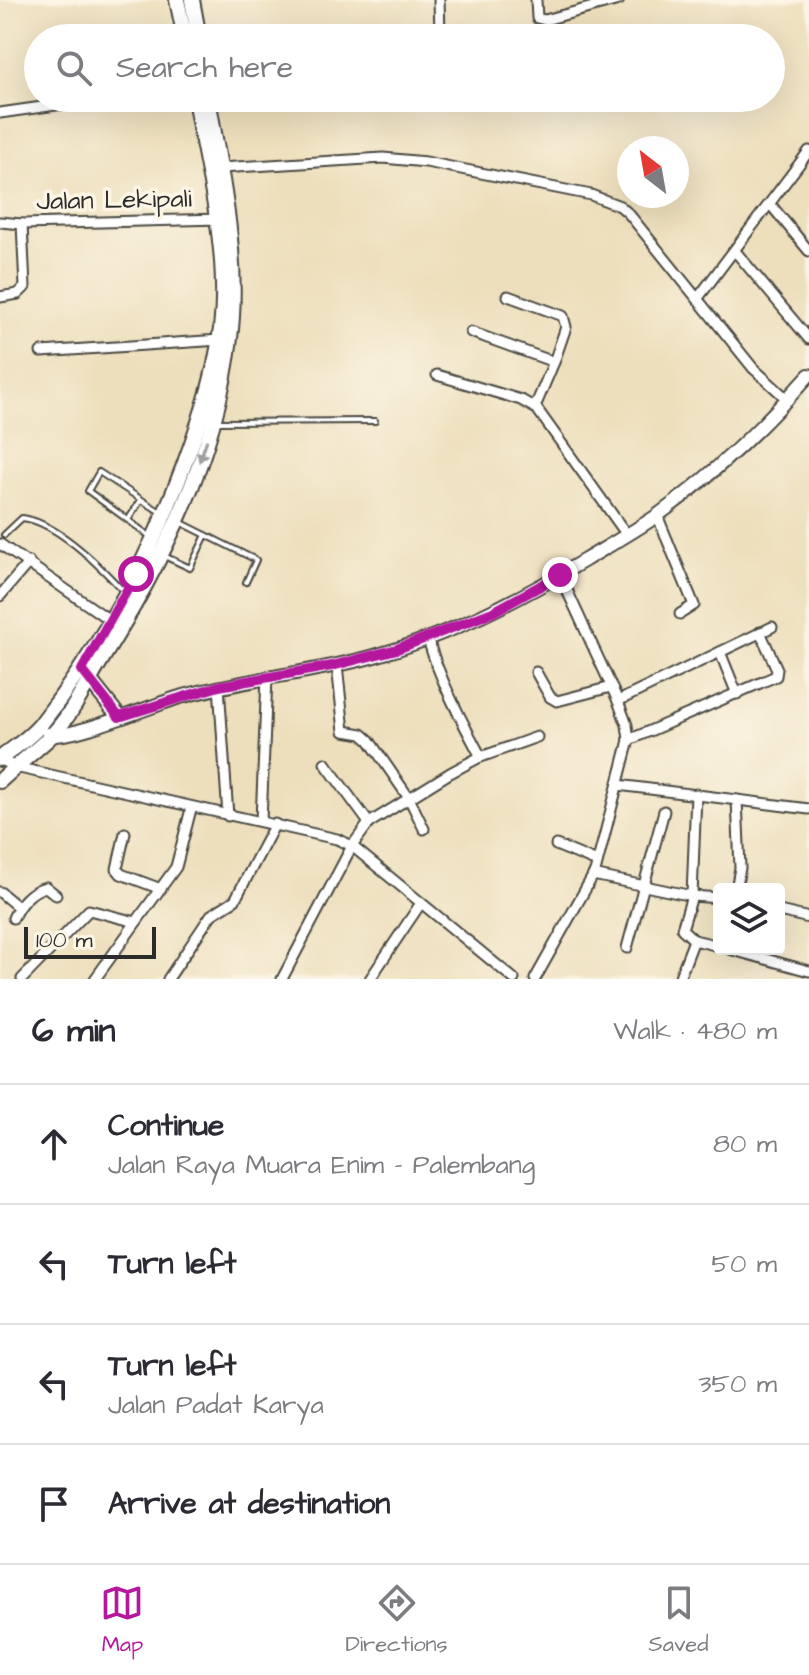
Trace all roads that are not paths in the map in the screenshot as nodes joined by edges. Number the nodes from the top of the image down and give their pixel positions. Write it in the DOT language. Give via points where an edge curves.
graph roads {
  1 [pos="177,0"];
  2 [pos="192,0"];
  3 [pos="439,0"];
  4 [pos="536,0"];
  5 [pos="619,0"];
  6 [pos="182,24"];
  7 [pos="196,24"];
  8 [pos="440,24"];
  9 [pos="24,110"];
  10 [pos="198,112"];
  11 [pos="210,112"];
  12 [pos="0,113"];
  13 [pos="808,154"];
  14 [pos="220,168"];
  15 [pos="770,204"];
  16 [pos="222,219"];
  17 [pos="0,222"];
  18 [pos="22,224"];
  19 [pos="735,251"];
  20 [pos="809,251"];
  21 [pos="508,296"];
  22 [pos="0,297"];
  23 [pos="698,298"];
  24 [pos="471,332"];
  25 [pos="809,339"];
  26 [pos="220,340"];
  27 [pos="41,352"];
  28 [pos="554,362"];
  29 [pos="437,375"];
  30 [pos="807,380"];
  31 [pos="787,399"];
  32 [pos="535,407"];
  33 [pos="375,421"];
  34 [pos="212,422"];
  35 [pos="141,500"];
  36 [pos="164,515"];
  37 [pos="657,515"];
  38 [pos="128,520"];
  39 [pos="178,522"];
  40 [pos="206,535"];
  41 [pos="627,535"];
  42 [pos="153,538"];
  43 [pos="2,539"];
  44 [pos="161,555"];
  45 [pos="29,562"];
  46 [pos="560,575"];
  47 [pos="246,582"];
  48 [pos="125,594"];
  49 [pos="0,596"];
  50 [pos="680,614"];
  51 [pos="111,621"];
  52 [pos="772,627"];
  53 [pos="760,632"];
  54 [pos="428,639"];
  55 [pos="720,652"];
  56 [pos="337,665"];
  57 [pos="536,672"];
  58 [pos="85,675"];
  59 [pos="267,677"];
  60 [pos="219,686"];
  61 [pos="611,687"];
  62 [pos="737,694"];
  63 [pos="618,701"];
  64 [pos="119,717"];
  65 [pos="45,731"];
  66 [pos="537,737"];
  67 [pos="629,740"];
  68 [pos="481,757"];
  69 [pos="0,759"];
  70 [pos="325,763"];
  71 [pos="15,767"];
  72 [pos="0,781"];
  73 [pos="618,785"];
  74 [pos="696,794"];
  75 [pos="409,798"];
  76 [pos="737,800"];
  77 [pos="191,809"];
  78 [pos="809,809"];
  79 [pos="664,811"];
  80 [pos="228,816"];
  81 [pos="261,821"];
  82 [pos="369,823"];
  83 [pos="275,824"];
  84 [pos="424,829"];
  85 [pos="125,833"];
  86 [pos="556,845"];
  87 [pos="352,846"];
  88 [pos="597,862"];
  89 [pos="593,875"];
  90 [pos="737,883"];
  91 [pos="646,886"];
  92 [pos="161,889"];
  93 [pos="0,892"];
  94 [pos="56,895"];
  95 [pos="692,896"];
  96 [pos="713,898"];
  97 [pos="421,903"];
  98 [pos="18,907"];
  99 [pos="785,912"];
  100 [pos="13,918"];
  101 [pos="809,918"];
  102 [pos="136,922"];
  103 [pos="694,940"];
  104 [pos="713,945"];
  105 [pos="627,948"];
  106 [pos="751,955"];
  107 [pos="809,971"];
  108 [pos="22,979"];
  109 [pos="95,979"];
  110 [pos="168,979"];
  111 [pos="282,979"];
  112 [pos="370,979"];
  113 [pos="514,979"];
  114 [pos="535,979"];
  115 [pos="679,979"];
  1 -- 6 [label="main road"];
  2 -- 7 [label="main road"];
  3 -- 8 [label="street"];
  4 -- 5 [label="street" via="537,18 545,20"];
  9 -- 12 [label="street"];
  10 -- 16 [label="main road"];
  11 -- 14 [label="main road"];
  13 -- 15 [label="street"];
  14 -- 16 [label="main road"];
  14 -- 23 [label="street" via="383,158 457,167 591,195 629,214"];
  15 -- 19 [label="street"];
  15 -- 20 [label="street"];
  16 -- 18 [label="street, Jalan Lekipali"];
  16 -- 26 [label="main road"];
  16 -- 34 [label="main road" via="233,278 230,338"];
  17 -- 18 [label="street, Jalan Lekipali"];
  18 -- 22 [label="street" via="25,287"];
  19 -- 23 [label="street"];
  19 -- 25 [label="street"];
  21 -- 28 [label="street" via="563,316 566,327"];
  23 -- 31 [label="street" via="753,368"];
  24 -- 28 [label="street"];
  26 -- 27 [label="street"];
  26 -- 36 [label="main road" via="208,396"];
  28 -- 32 [label="street"];
  29 -- 32 [label="street"];
  30 -- 31 [label="street"];
  31 -- 37 [label="street"];
  32 -- 41 [label="street"];
  33 -- 34 [label="lane"];
  34 -- 39 [label="main road, one-way"];
  35 -- 36 [label="lane"];
  35 -- 38 [label="lane"];
  35 -- 38 [label="lane" via="99,472 88,491"];
  36 -- 39 [label="lane"];
  36 -- 42 [label="main road"];
  37 -- 41 [label="street"];
  37 -- 50 [label="street" via="694,605"];
  38 -- 42 [label="lane"];
  39 -- 40 [label="lane"];
  39 -- 44 [label="main road"];
  40 -- 44 [label="lane" via="190,568"];
  40 -- 47 [label="lane" via="256,560"];
  41 -- 46 [label="street"];
  42 -- 48 [label="main road"];
  43 -- 45 [label="street"];
  43 -- 48 [label="lane" via="22,518 35,520 82,550"];
  44 -- 58 [label="main road" via="140,598"];
  45 -- 49 [label="street"];
  45 -- 51 [label="street"];
  46 -- 54 [label="street" via="503,608"];
  46 -- 61 [label="street"];
  48 -- 51 [label="main road"];
  51 -- 58 [label="main road"];
  52 -- 53 [label="street"];
  53 -- 55 [label="street"];
  53 -- 62 [label="street" via="777,673"];
  54 -- 56 [label="street"];
  54 -- 68 [label="street" via="454,708"];
  55 -- 62 [label="street"];
  55 -- 63 [label="street"];
  56 -- 59 [label="street"];
  56 -- 75 [label="street" via="344,731 365,736"];
  57 -- 61 [label="street" via="557,701"];
  58 -- 64 [label="main road"];
  58 -- 65 [label="main road"];
  59 -- 60 [label="street"];
  59 -- 81 [label="street"];
  60 -- 64 [label="street"];
  60 -- 80 [label="street"];
  61 -- 63 [label="street"];
  62 -- 67 [label="street"];
  63 -- 67 [label="street"];
  64 -- 65 [label="street" via="78,731"];
  65 -- 69 [label="main road"];
  65 -- 71 [label="main road"];
  66 -- 68 [label="street"];
  67 -- 73 [label="street"];
  68 -- 75 [label="street"];
  69 -- 71 [label="street"];
  70 -- 82 [label="street"];
  71 -- 72 [label="main road"];
  71 -- 77 [label="street"];
  73 -- 74 [label="street"];
  73 -- 88 [label="street"];
  74 -- 76 [label="street"];
  74 -- 95 [label="street"];
  75 -- 82 [label="street"];
  75 -- 84 [label="street"];
  76 -- 78 [label="street"];
  76 -- 90 [label="street"];
  77 -- 80 [label="street"];
  77 -- 92 [label="street" via="178,861"];
  79 -- 91 [label="street"];
  80 -- 81 [label="street"];
  81 -- 83 [label="street"];
  82 -- 87 [label="street"];
  83 -- 87 [label="street"];
  83 -- 110 [label="street" via="235,900 211,915"];
  85 -- 92 [label="street" via="117,869"];
  86 -- 88 [label="street"];
  87 -- 97 [label="street"];
  87 -- 111 [label="street"];
  88 -- 89 [label="street"];
  89 -- 91 [label="street"];
  89 -- 114 [label="street"];
  91 -- 95 [label="street"];
  91 -- 105 [label="street"];
  92 -- 102 [label="street"];
  93 -- 98 [label="street"];
  94 -- 98 [label="street" via="40,888"];
  95 -- 96 [label="street"];
  95 -- 103 [label="street" via="682,925"];
  97 -- 112 [label="street"];
  97 -- 113 [label="street"];
  98 -- 100 [label="street"];
  99 -- 101 [label="street"];
  102 -- 108 [label="street" via="89,910"];
  102 -- 109 [label="street"];
  103 -- 104 [label="street"];
  103 -- 115 [label="street"];
  106 -- 107 [label="street"];
}
